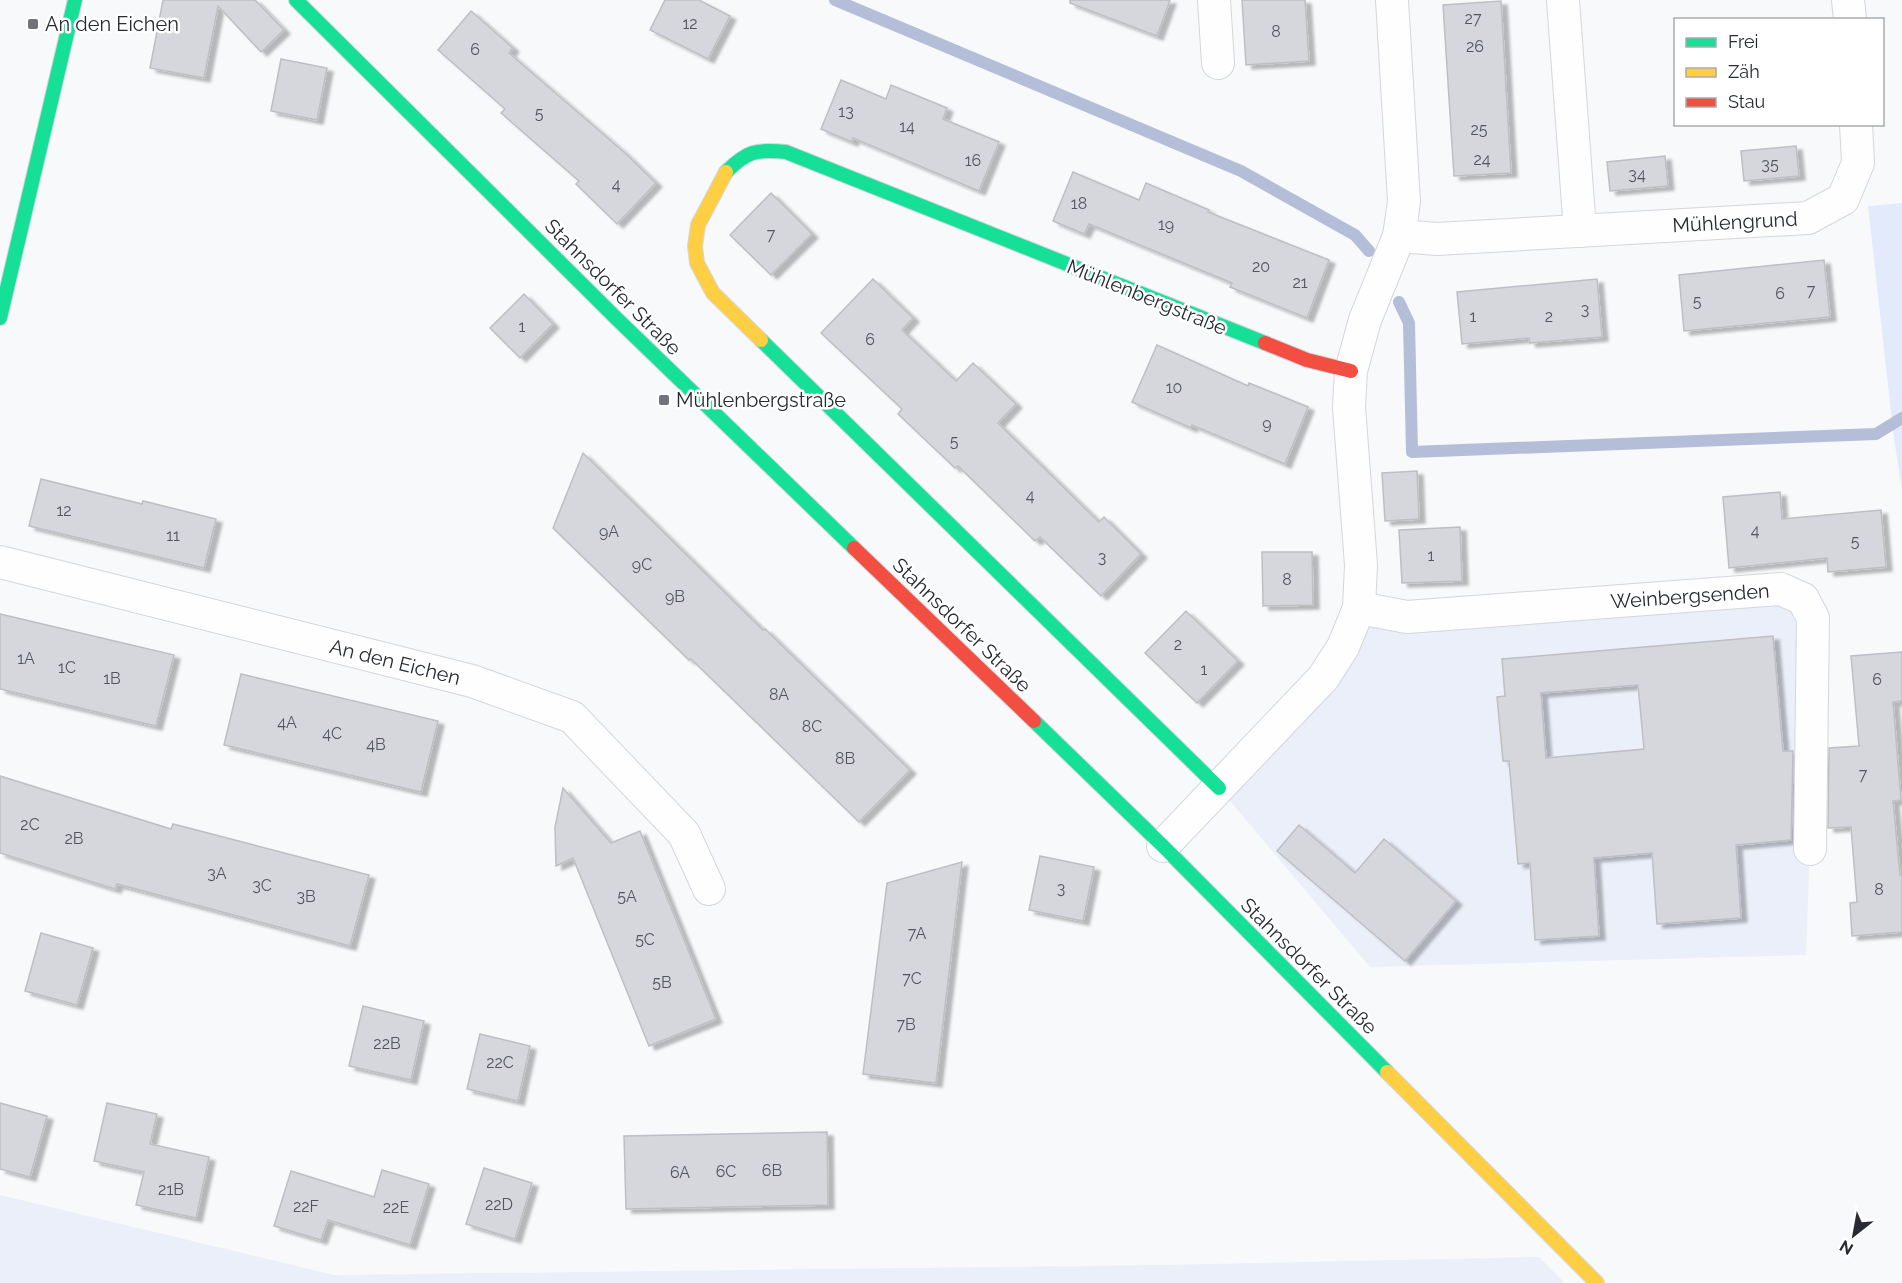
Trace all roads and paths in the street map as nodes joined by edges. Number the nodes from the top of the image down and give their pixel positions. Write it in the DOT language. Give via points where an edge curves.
graph roads {
  1 [pos="75,0"];
  2 [pos="296,0"];
  3 [pos="1214,0"];
  4 [pos="1392,0"];
  5 [pos="1563,0"];
  6 [pos="1848,0"];
  7 [pos="1850,18"];
  8 [pos="1218,63"];
  9 [pos="1856,126"];
  10 [pos="1580,231"];
  11 [pos="1399,236"];
  12 [pos="0,318"];
  13 [pos="1351,370"];
  14 [pos="0,562"];
  15 [pos="1359,608"];
  16 [pos="1219,788"];
  17 [pos="1163,846"];
  18 [pos="1810,849"];
  19 [pos="709,890"];
  20 [pos="1597,1283"];
  1 -- 12 [label="street"];
  2 -- 17 [label="street, Stahnsdorfer Straße" via="617,320"];
  3 -- 8 [label="street"];
  4 -- 11 [label="street" via="1404,202"];
  5 -- 10 [label="street"];
  6 -- 7 [label="street"];
  9 -- 10 [label="street, Mühlengrund" via="1858,163 1843,200 1808,218"];
  10 -- 11 [label="street, Mühlengrund" via="1437,239"];
  11 -- 13 [label="street" via="1365,320"];
  13 -- 15 [label="street" via="1349,407 1361,565"];
  13 -- 16 [label="street, Mühlenbergstraße" via="1307,360 786,152 763,150 740,158 724,174 698,225 697,263 713,293"];
  14 -- 19 [label="street, An den Eichen" via="472,681 572,717 684,834"];
  15 -- 16 [label="street" via="1343,647 1323,678"];
  15 -- 18 [label="street, Weinbergsenden" via="1407,617 1781,589 1803,599 1813,618"];
  16 -- 17 [label="street"];
  17 -- 20 [label="street, Stahnsdorfer Straße"];
}
